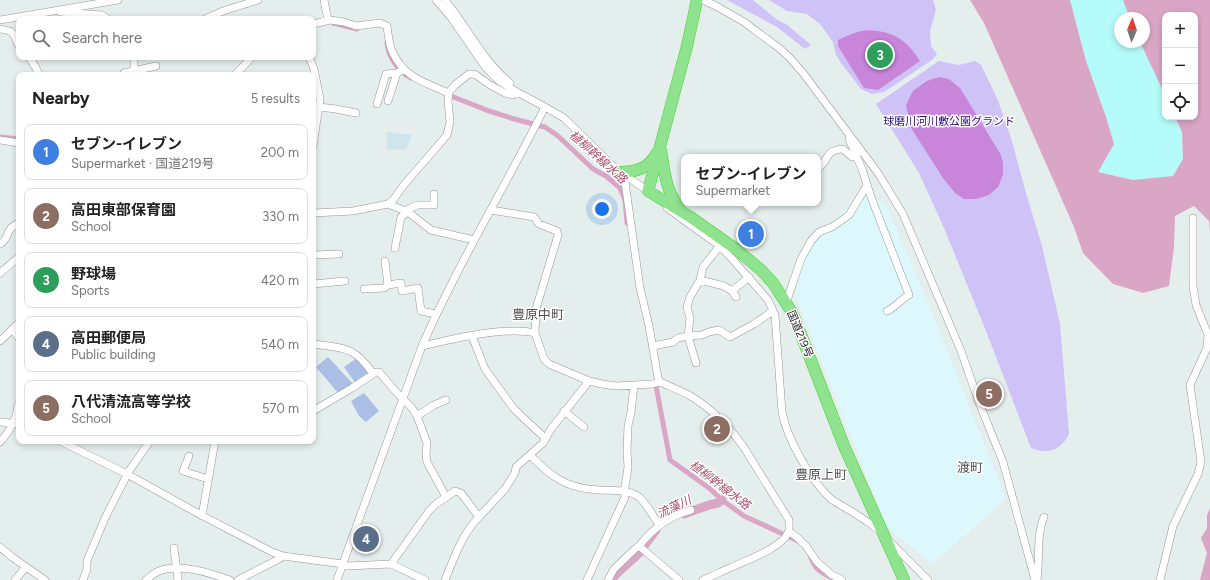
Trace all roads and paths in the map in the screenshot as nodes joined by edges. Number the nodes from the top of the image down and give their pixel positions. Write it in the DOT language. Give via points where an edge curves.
graph roads {
  1 [pos="118,0"];
  2 [pos="258,0"];
  3 [pos="324,0"];
  4 [pos="436,0"];
  5 [pos="445,0"];
  6 [pos="699,2"];
  7 [pos="54,11"];
  8 [pos="24,16"];
  9 [pos="78,16"];
  10 [pos="213,16"];
  11 [pos="16,17"];
  12 [pos="0,20"];
  13 [pos="328,20"];
  14 [pos="316,23"];
  15 [pos="0,29"];
  16 [pos="16,38"];
  17 [pos="31,60"];
  18 [pos="134,60"];
  19 [pos="249,60"];
  20 [pos="311,60"];
  21 [pos="156,66"];
  22 [pos="134,71"];
  23 [pos="38,72"];
  24 [pos="129,72"];
  25 [pos="238,72"];
  26 [pos="315,72"];
  27 [pos="401,72"];
  28 [pos="316,77"];
  29 [pos="449,92"];
  30 [pos="517,92"];
  31 [pos="529,98"];
  32 [pos="388,101"];
  33 [pos="376,104"];
  34 [pos="319,107"];
  35 [pos="545,107"];
  36 [pos="356,113"];
  37 [pos="316,126"];
  38 [pos="846,131"];
  39 [pos="0,140"];
  40 [pos="16,143"];
  41 [pos="660,147"];
  42 [pos="857,157"];
  43 [pos="821,166"];
  44 [pos="624,175"];
  45 [pos="866,184"];
  46 [pos="648,191"];
  47 [pos="434,194"];
  48 [pos="388,204"];
  49 [pos="490,210"];
  50 [pos="406,211"];
  51 [pos="682,212"];
  52 [pos="316,213"];
  53 [pos="1193,218"];
  54 [pos="16,225"];
  55 [pos="474,240"];
  56 [pos="0,244"];
  57 [pos="719,247"];
  58 [pos="395,248"];
  59 [pos="339,254"];
  60 [pos="316,256"];
  61 [pos="16,260"];
  62 [pos="385,261"];
  63 [pos="0,273"];
  64 [pos="749,277"];
  65 [pos="700,280"];
  66 [pos="345,281"];
  67 [pos="316,284"];
  68 [pos="388,285"];
  69 [pos="364,289"];
  70 [pos="786,303"];
  71 [pos="773,311"];
  72 [pos="887,311"];
  73 [pos="436,314"];
  74 [pos="16,326"];
  75 [pos="12,330"];
  76 [pos="535,333"];
  77 [pos="16,335"];
  78 [pos="472,336"];
  79 [pos="688,336"];
  80 [pos="0,341"];
  81 [pos="316,344"];
  82 [pos="422,346"];
  83 [pos="653,346"];
  84 [pos="696,363"];
  85 [pos="373,374"];
  86 [pos="589,381"];
  87 [pos="660,382"];
  88 [pos="634,385"];
  89 [pos="403,398"];
  90 [pos="446,400"];
  91 [pos="316,409"];
  92 [pos="564,411"];
  93 [pos="417,416"];
  94 [pos="0,422"];
  95 [pos="16,424"];
  96 [pos="584,427"];
  97 [pos="546,438"];
  98 [pos="0,442"];
  99 [pos="66,444"];
  100 [pos="148,444"];
  101 [pos="214,444"];
  102 [pos="530,455"];
  103 [pos="189,456"];
  104 [pos="127,474"];
  105 [pos="208,479"];
  106 [pos="625,492"];
  107 [pos="446,497"];
  108 [pos="691,510"];
  109 [pos="202,516"];
  110 [pos="479,517"];
  111 [pos="1044,517"];
  112 [pos="659,525"];
  113 [pos="789,531"];
  114 [pos="882,532"];
  115 [pos="639,546"];
  116 [pos="0,547"];
  117 [pos="174,548"];
  118 [pos="283,556"];
  119 [pos="342,564"];
  120 [pos="390,564"];
  121 [pos="26,567"];
  122 [pos="176,569"];
  123 [pos="35,577"];
  124 [pos="15,580"];
  125 [pos="45,580"];
  126 [pos="83,580"];
  127 [pos="146,580"];
  128 [pos="178,580"];
  129 [pos="230,580"];
  130 [pos="238,580"];
  131 [pos="337,580"];
  132 [pos="425,580"];
  133 [pos="445,580"];
  134 [pos="587,580"];
  135 [pos="608,580"];
  136 [pos="679,580"];
  137 [pos="703,580"];
  138 [pos="842,580"];
  139 [pos="904,580"];
  140 [pos="928,580"];
  141 [pos="1036,580"];
  142 [pos="1160,580"];
  1 -- 7 [label="street"];
  2 -- 10 [label="street"];
  3 -- 13 [label="street"];
  4 -- 30 [label="street" via="486,68 499,81"];
  5 -- 31 [label="street" via="499,74"];
  6 -- 38 [label="street" via="716,6 744,22 779,48 803,73"];
  6 -- 41 [label="highway"];
  7 -- 8 [label="street"];
  7 -- 9 [label="street"];
  11 -- 12 [label="street"];
  13 -- 14 [label="street"];
  13 -- 27 [label="street" via="356,26 380,23 386,26 392,52"];
  15 -- 16 [label="street" via="14,33"];
  17 -- 23 [label="street"];
  18 -- 22 [label="street"];
  19 -- 25 [label="street"];
  20 -- 26 [label="street"];
  21 -- 22 [label="street"];
  22 -- 24 [label="street"];
  27 -- 29 [label="street"];
  27 -- 32 [label="street"];
  27 -- 33 [label="street" via="386,74"];
  28 -- 34 [label="street" via="320,93"];
  29 -- 30 [label="street" via="472,74 505,93 513,95"];
  29 -- 48 [label="street" via="450,122 447,135"];
  30 -- 31 [label="street"];
  31 -- 35 [label="street"];
  34 -- 36 [label="street"];
  34 -- 37 [label="street"];
  35 -- 44 [label="street" via="564,118"];
  35 -- 49 [label="street"];
  38 -- 42 [label="street"];
  38 -- 141 [label="street" via="878,173 903,214 942,305 1003,462"];
  39 -- 40 [label="street"];
  41 -- 44 [label="highway" via="651,163"];
  41 -- 46 [label="highway"];
  41 -- 51 [label="highway" via="665,178 673,199"];
  42 -- 43 [label="street" via="852,157 843,149 836,150 830,152"];
  42 -- 45 [label="street"];
  44 -- 46 [label="street"];
  44 -- 83 [label="street" via="635,261"];
  45 -- 70 [label="street" via="849,215 832,227 819,232 811,241 801,259"];
  45 -- 72 [label="street" via="909,294 896,307"];
  46 -- 51 [label="highway, 国道219号"];
  46 -- 57 [label="street"];
  47 -- 50 [label="street" via="434,204 417,205"];
  48 -- 50 [label="street"];
  48 -- 52 [label="street" via="353,211"];
  49 -- 55 [label="street"];
  49 -- 76 [label="street" via="534,217 539,224 557,231 558,235 536,306"];
  50 -- 55 [label="street" via="431,230"];
  50 -- 58 [label="street" via="401,217"];
  51 -- 70 [label="highway, 国道219号" via="738,250 761,270 774,283"];
  53 -- 142 [label="street" via="1193,286 1196,305 1208,335 1207,348 1190,385 1201,462 1198,474 1173,526"];
  54 -- 56 [label="street" via="10,228 4,242"];
  55 -- 73 [label="street"];
  57 -- 64 [label="street"];
  57 -- 65 [label="street" via="703,267"];
  59 -- 60 [label="street"];
  61 -- 63 [label="street"];
  62 -- 68 [label="street"];
  64 -- 65 [label="street" via="734,294 724,286"];
  64 -- 71 [label="street" via="768,300"];
  65 -- 79 [label="street" via="690,296 687,307 690,318"];
  66 -- 67 [label="street"];
  68 -- 69 [label="street" via="384,288"];
  68 -- 73 [label="street" via="401,283 402,290 418,288 421,311"];
  70 -- 114 [label="highway, 国道219号" via="793,314 844,446"];
  71 -- 79 [label="street" via="730,336 719,330"];
  71 -- 114 [label="street" via="782,412 789,436 821,489 833,500"];
  73 -- 82 [label="street"];
  74 -- 75 [label="street"];
  75 -- 77 [label="street"];
  75 -- 80 [label="street"];
  76 -- 78 [label="street" via="520,331"];
  76 -- 86 [label="street" via="544,359 549,364"];
  78 -- 82 [label="street"];
  78 -- 97 [label="street" via="485,369 514,409"];
  79 -- 83 [label="street"];
  79 -- 84 [label="street"];
  81 -- 85 [label="street" via="349,350 359,355"];
  82 -- 89 [label="street"];
  83 -- 87 [label="street"];
  85 -- 89 [label="street" via="379,372"];
  85 -- 91 [label="street"];
  86 -- 88 [label="street" via="616,386"];
  86 -- 92 [label="street"];
  87 -- 88 [label="street"];
  87 -- 113 [label="street" via="692,397 713,411 735,435 789,520"];
  88 -- 106 [label="street" via="628,426"];
  89 -- 93 [label="street"];
  89 -- 119 [label="street"];
  90 -- 93 [label="street"];
  92 -- 96 [label="street"];
  92 -- 97 [label="street"];
  93 -- 107 [label="street" via="427,443 427,462"];
  94 -- 95 [label="street"];
  95 -- 98 [label="street"];
  97 -- 102 [label="street"];
  99 -- 104 [label="street"];
  100 -- 104 [label="street"];
  101 -- 105 [label="street"];
  102 -- 106 [label="street" via="554,477 568,485"];
  102 -- 110 [label="street" via="516,467 505,489"];
  103 -- 105 [label="street" via="183,471"];
  104 -- 109 [label="street"];
  104 -- 126 [label="street" via="94,544"];
  105 -- 109 [label="street"];
  106 -- 112 [label="street" via="639,497"];
  106 -- 134 [label="street"];
  107 -- 110 [label="street" via="458,491"];
  107 -- 120 [label="street" via="429,511"];
  108 -- 112 [label="street"];
  109 -- 118 [label="street"];
  110 -- 133 [label="street" via="471,524 460,543"];
  111 -- 141 [label="street" via="1040,526 1039,568"];
  112 -- 115 [label="street"];
  113 -- 137 [label="street" via="778,543 754,558"];
  113 -- 138 [label="street" via="799,538 817,562"];
  114 -- 139 [label="highway, 国道219号"];
  114 -- 140 [label="street"];
  115 -- 135 [label="street" via="614,569"];
  115 -- 136 [label="street"];
  116 -- 121 [label="street"];
  117 -- 122 [label="street"];
  118 -- 119 [label="street"];
  118 -- 130 [label="street"];
  119 -- 120 [label="street"];
  119 -- 131 [label="street"];
  120 -- 132 [label="street"];
  121 -- 123 [label="street"];
  121 -- 124 [label="street"];
  122 -- 127 [label="street" via="162,570"];
  122 -- 128 [label="street"];
  122 -- 129 [label="street" via="201,570"];
  123 -- 125 [label="street"];
}
